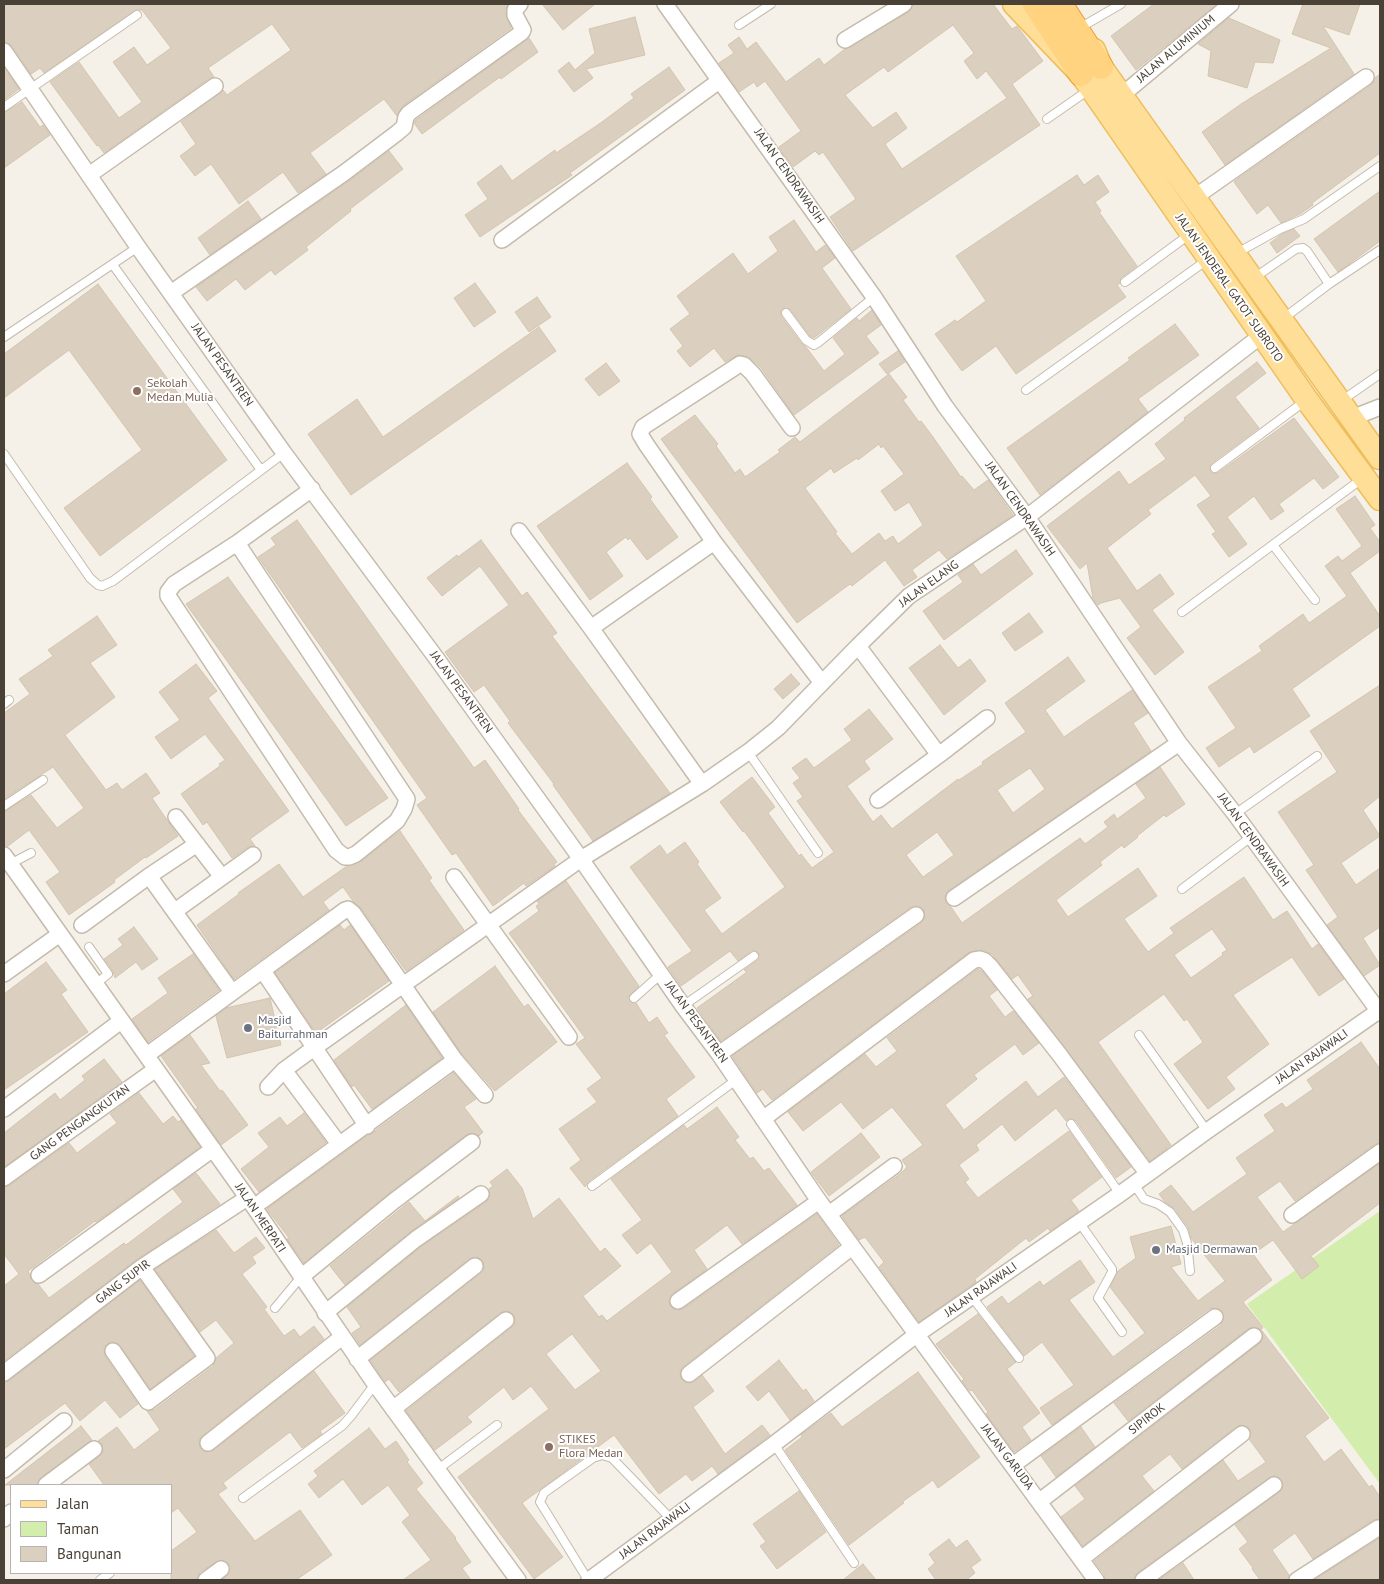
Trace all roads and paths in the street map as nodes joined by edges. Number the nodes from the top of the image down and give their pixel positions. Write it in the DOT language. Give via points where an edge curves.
graph roads {
  1 [pos="520,4"];
  2 [pos="665,4"];
  3 [pos="771,4"];
  4 [pos="904,4"];
  5 [pos="1014,4"];
  6 [pos="1035,4"];
  7 [pos="1060,4"];
  8 [pos="1072,4"];
  9 [pos="1121,4"];
  10 [pos="1231,4"];
  11 [pos="137,15"];
  12 [pos="739,24"];
  13 [pos="1083,26"];
  14 [pos="845,40"];
  15 [pos="4,51"];
  16 [pos="1091,76"];
  17 [pos="1366,77"];
  18 [pos="719,81"];
  19 [pos="215,86"];
  20 [pos="31,89"];
  21 [pos="1122,95"];
  22 [pos="4,107"];
  23 [pos="1047,119"];
  24 [pos="1380,166"];
  25 [pos="89,175"];
  26 [pos="1195,197"];
  27 [pos="1191,233"];
  28 [pos="502,240"];
  29 [pos="138,247"];
  30 [pos="1380,250"];
  31 [pos="1235,254"];
  32 [pos="1209,258"];
  33 [pos="113,265"];
  34 [pos="1253,279"];
  35 [pos="1125,282"];
  36 [pos="1329,284"];
  37 [pos="171,294"];
  38 [pos="874,297"];
  39 [pos="786,313"];
  40 [pos="1282,319"];
  41 [pos="1262,334"];
  42 [pos="4,337"];
  43 [pos="1380,374"];
  44 [pos="1026,390"];
  45 [pos="1307,400"];
  46 [pos="1380,407"];
  47 [pos="1347,410"];
  48 [pos="792,428"];
  49 [pos="284,452"];
  50 [pos="4,454"];
  51 [pos="1379,456"];
  52 [pos="1215,468"];
  53 [pos="261,470"];
  54 [pos="1361,472"];
  55 [pos="312,489"];
  56 [pos="1380,499"];
  57 [pos="1027,517"];
  58 [pos="518,531"];
  59 [pos="237,542"];
  60 [pos="714,542"];
  61 [pos="1273,545"];
  62 [pos="1315,600"];
  63 [pos="1182,612"];
  64 [pos="591,628"];
  65 [pos="858,646"];
  66 [pos="822,683"];
  67 [pos="987,718"];
  68 [pos="1179,743"];
  69 [pos="748,752"];
  70 [pos="939,755"];
  71 [pos="1317,756"];
  72 [pos="43,780"];
  73 [pos="702,784"];
  74 [pos="878,800"];
  75 [pos="4,806"];
  76 [pos="1236,814"];
  77 [pos="176,817"];
  78 [pos="1251,837"];
  79 [pos="197,844"];
  80 [pos="31,852"];
  81 [pos="818,853"];
  82 [pos="253,855"];
  83 [pos="581,859"];
  84 [pos="6,863"];
  85 [pos="149,876"];
  86 [pos="222,877"];
  87 [pos="454,878"];
  88 [pos="1182,889"];
  89 [pos="954,898"];
  90 [pos="175,912"];
  91 [pos="916,915"];
  92 [pos="82,925"];
  93 [pos="489,925"];
  94 [pos="60,934"];
  95 [pos="89,948"];
  96 [pos="754,956"];
  97 [pos="263,971"];
  98 [pos="4,974"];
  99 [pos="661,974"];
  100 [pos="96,984"];
  101 [pos="403,986"];
  102 [pos="232,992"];
  103 [pos="634,998"];
  104 [pos="683,1006"];
  105 [pos="1380,1011"];
  106 [pos="120,1022"];
  107 [pos="1139,1035"];
  108 [pos="569,1037"];
  109 [pos="314,1048"];
  110 [pos="152,1052"];
  111 [pos="720,1054"];
  112 [pos="455,1060"];
  113 [pos="156,1069"];
  114 [pos="284,1070"];
  115 [pos="736,1080"];
  116 [pos="268,1087"];
  117 [pos="485,1095"];
  118 [pos="4,1109"];
  119 [pos="763,1119"];
  120 [pos="1070,1124"];
  121 [pos="367,1126"];
  122 [pos="1207,1130"];
  123 [pos="472,1142"];
  124 [pos="339,1144"];
  125 [pos="213,1150"];
  126 [pos="1380,1152"];
  127 [pos="894,1166"];
  128 [pos="1147,1174"];
  129 [pos="4,1178"];
  130 [pos="1134,1184"];
  131 [pos="592,1186"];
  132 [pos="481,1194"];
  133 [pos="1120,1194"];
  134 [pos="247,1198"];
  135 [pos="262,1200"];
  136 [pos="820,1201"];
  137 [pos="829,1214"];
  138 [pos="1292,1215"];
  139 [pos="1079,1222"];
  140 [pos="852,1247"];
  141 [pos="475,1266"];
  142 [pos="142,1267"];
  143 [pos="1190,1271"];
  144 [pos="39,1275"];
  145 [pos="301,1277"];
  146 [pos="972,1297"];
  147 [pos="678,1302"];
  148 [pos="275,1308"];
  149 [pos="325,1313"];
  150 [pos="1215,1317"];
  151 [pos="506,1320"];
  152 [pos="1122,1332"];
  153 [pos="916,1335"];
  154 [pos="1254,1336"];
  155 [pos="342,1337"];
  156 [pos="113,1351"];
  157 [pos="1019,1358"];
  158 [pos="357,1359"];
  159 [pos="4,1373"];
  160 [pos="689,1374"];
  161 [pos="375,1384"];
  162 [pos="393,1409"];
  163 [pos="64,1421"];
  164 [pos="497,1425"];
  165 [pos="1242,1434"];
  166 [pos="208,1443"];
  167 [pos="774,1444"];
  168 [pos="94,1449"];
  169 [pos="1013,1465"];
  170 [pos="4,1470"];
  171 [pos="437,1470"];
  172 [pos="47,1484"];
  173 [pos="1274,1485"];
  174 [pos="243,1498"];
  175 [pos="1040,1502"];
  176 [pos="670,1519"];
  177 [pos="1378,1528"];
  178 [pos="1080,1559"];
  179 [pos="854,1562"];
  180 [pos="221,1569"];
  181 [pos="206,1580"];
  182 [pos="518,1580"];
  183 [pos="589,1580"];
  184 [pos="1096,1580"];
  185 [pos="1143,1580"];
  186 [pos="1297,1580"];
  1 -- 37 [label="street" via="515,15 523,30 521,33 410,113 397,133 344,173"];
  2 -- 18 [label="street, JALAN CENDRAWASIH"];
  3 -- 12 [label="lane"];
  4 -- 14 [label="street"];
  5 -- 16 [label="main road, JALAN JENDERAL GATOT SUBROTO"];
  6 -- 16 [label="highway, JALAN JENDERAL GATOT SUBROTO"];
  7 -- 16 [label="highway, JALAN JENDERAL GATOT SUBROTO"];
  8 -- 13 [label="main road, JALAN JENDERAL GATOT SUBROTO"];
  9 -- 13 [label="lane"];
  10 -- 21 [label="street, JALAN ALUMINIUM"];
  11 -- 20 [label="lane"];
  13 -- 16 [label="main road, JALAN JENDERAL GATOT SUBROTO"];
  15 -- 20 [label="street, JALAN PESANTREN"];
  16 -- 21 [label="main road, JALAN JENDERAL GATOT SUBROTO"];
  16 -- 23 [label="lane"];
  16 -- 27 [label="main road, JALAN JENDERAL GATOT SUBROTO"];
  17 -- 26 [label="street"];
  18 -- 28 [label="street"];
  18 -- 38 [label="street, JALAN CENDRAWASIH"];
  19 -- 25 [label="street"];
  20 -- 22 [label="lane"];
  20 -- 25 [label="street, JALAN PESANTREN"];
  21 -- 26 [label="main road, JALAN JENDERAL GATOT SUBROTO"];
  24 -- 31 [label="lane" via="1304,219"];
  25 -- 29 [label="street, JALAN PESANTREN"];
  26 -- 31 [label="main road, JALAN JENDERAL GATOT SUBROTO"];
  27 -- 32 [label="main road, JALAN JENDERAL GATOT SUBROTO"];
  27 -- 35 [label="lane"];
  29 -- 33 [label="lane"];
  29 -- 37 [label="street, JALAN PESANTREN"];
  30 -- 36 [label="lane"];
  31 -- 34 [label="main road, JALAN JENDERAL GATOT SUBROTO"];
  32 -- 41 [label="main road, JALAN JENDERAL GATOT SUBROTO"];
  32 -- 44 [label="lane"];
  33 -- 42 [label="lane"];
  33 -- 53 [label="lane"];
  34 -- 36 [label="lane" via="1296,249 1303,248"];
  34 -- 40 [label="main road, JALAN JENDERAL GATOT SUBROTO"];
  36 -- 40 [label="lane"];
  37 -- 49 [label="street, JALAN PESANTREN"];
  38 -- 39 [label="lane" via="814,344 806,340"];
  38 -- 57 [label="street, JALAN CENDRAWASIH" via="945,406"];
  40 -- 47 [label="main road, JALAN JENDERAL GATOT SUBROTO"];
  41 -- 45 [label="main road, JALAN JENDERAL GATOT SUBROTO"];
  41 -- 57 [label="street, JALAN ELANG"];
  43 -- 47 [label="lane"];
  45 -- 52 [label="lane"];
  45 -- 54 [label="main road, JALAN JENDERAL GATOT SUBROTO"];
  46 -- 47 [label="street"];
  47 -- 51 [label="main road, JALAN JENDERAL GATOT SUBROTO"];
  48 -- 60 [label="street" via="753,374 740,364 641,430 646,444"];
  49 -- 53 [label="lane"];
  49 -- 55 [label="street, JALAN PESANTREN"];
  50 -- 53 [label="lane" via="90,578 102,586"];
  51 -- 54 [label="main road"];
  54 -- 56 [label="main road, JALAN JENDERAL GATOT SUBROTO"];
  54 -- 61 [label="lane"];
  55 -- 59 [label="street"];
  55 -- 83 [label="street, JALAN PESANTREN"];
  57 -- 65 [label="street, JALAN ELANG" via="909,596"];
  57 -- 68 [label="street, JALAN CENDRAWASIH"];
  58 -- 64 [label="street"];
  59 -- 59 [label="street" via="174,584 168,596 336,850 349,857 397,820 407,799"];
  60 -- 64 [label="street"];
  60 -- 66 [label="street"];
  61 -- 62 [label="lane"];
  61 -- 63 [label="lane"];
  64 -- 73 [label="street"];
  65 -- 66 [label="street, JALAN ELANG"];
  65 -- 70 [label="street"];
  66 -- 69 [label="street, JALAN ELANG" via="778,728"];
  67 -- 70 [label="street"];
  68 -- 76 [label="street, JALAN CENDRAWASIH"];
  68 -- 89 [label="street"];
  69 -- 73 [label="street, JALAN ELANG"];
  69 -- 81 [label="lane"];
  70 -- 74 [label="street"];
  71 -- 76 [label="lane"];
  72 -- 75 [label="lane"];
  73 -- 83 [label="street, JALAN ELANG"];
  76 -- 78 [label="street, JALAN CENDRAWASIH"];
  77 -- 79 [label="street"];
  78 -- 88 [label="lane"];
  78 -- 105 [label="street, JALAN CENDRAWASIH"];
  79 -- 85 [label="street"];
  79 -- 86 [label="street"];
  80 -- 84 [label="lane"];
  82 -- 86 [label="street"];
  83 -- 93 [label="street, JALAN ELANG"];
  83 -- 99 [label="street, JALAN PESANTREN"];
  84 -- 94 [label="street, JALAN MERPATI"];
  85 -- 90 [label="street"];
  85 -- 92 [label="street"];
  86 -- 90 [label="street"];
  87 -- 93 [label="street"];
  90 -- 102 [label="street"];
  91 -- 111 [label="street"];
  93 -- 101 [label="street, JALAN ELANG"];
  93 -- 108 [label="street"];
  94 -- 98 [label="street"];
  94 -- 100 [label="street, JALAN MERPATI"];
  95 -- 100 [label="lane" via="108,974"];
  96 -- 104 [label="lane"];
  97 -- 101 [label="street" via="346,909 353,913"];
  97 -- 102 [label="street"];
  97 -- 109 [label="street"];
  99 -- 103 [label="lane"];
  99 -- 104 [label="street, JALAN PESANTREN"];
  100 -- 106 [label="street, JALAN MERPATI"];
  101 -- 109 [label="street, JALAN ELANG"];
  101 -- 112 [label="street"];
  102 -- 110 [label="street"];
  104 -- 111 [label="street, JALAN PESANTREN"];
  105 -- 122 [label="street, JALAN RAJAWALI"];
  106 -- 113 [label="street, JALAN MERPATI"];
  106 -- 118 [label="street"];
  107 -- 122 [label="lane"];
  109 -- 114 [label="street, JALAN ELANG"];
  109 -- 121 [label="street"];
  111 -- 115 [label="street, JALAN PESANTREN"];
  112 -- 117 [label="street"];
  112 -- 121 [label="street"];
  113 -- 125 [label="street, JALAN MERPATI"];
  113 -- 129 [label="street, GANG PENGANGKUTAN"];
  114 -- 116 [label="street, JALAN ELANG"];
  114 -- 124 [label="street"];
  115 -- 119 [label="street, JALAN PESANTREN"];
  115 -- 131 [label="lane"];
  119 -- 128 [label="street" via="974,960 980,959 990,966 1059,1054"];
  119 -- 136 [label="street, JALAN PESANTREN"];
  120 -- 133 [label="lane"];
  121 -- 124 [label="street"];
  122 -- 128 [label="street, JALAN RAJAWALI"];
  123 -- 145 [label="street"];
  124 -- 135 [label="street"];
  125 -- 134 [label="street, JALAN MERPATI"];
  125 -- 144 [label="street"];
  126 -- 138 [label="street"];
  127 -- 137 [label="street"];
  128 -- 130 [label="street, JALAN RAJAWALI"];
  130 -- 133 [label="street, JALAN RAJAWALI"];
  130 -- 143 [label="lane" via="1144,1199 1170,1212 1183,1230"];
  132 -- 149 [label="street" via="416,1240"];
  133 -- 139 [label="street, JALAN RAJAWALI"];
  134 -- 142 [label="street, GANG SUPIR"];
  134 -- 145 [label="street, JALAN MERPATI"];
  136 -- 137 [label="street, JALAN PESANTREN"];
  136 -- 147 [label="street"];
  137 -- 140 [label="street, JALAN PESANTREN"];
  139 -- 146 [label="street, JALAN RAJAWALI"];
  139 -- 152 [label="lane" via="1112,1269 1098,1298"];
  140 -- 153 [label="street, JALAN PESANTREN"];
  140 -- 160 [label="street"];
  141 -- 158 [label="street"];
  142 -- 156 [label="street" via="207,1358 148,1402"];
  142 -- 159 [label="street, GANG SUPIR"];
  145 -- 148 [label="lane"];
  145 -- 149 [label="street, JALAN MERPATI"];
  146 -- 153 [label="street, JALAN RAJAWALI"];
  146 -- 157 [label="lane"];
  149 -- 155 [label="street, JALAN MERPATI"];
  150 -- 169 [label="street"];
  151 -- 162 [label="street"];
  153 -- 167 [label="street, JALAN RAJAWALI"];
  153 -- 169 [label="street, JALAN GARUDA"];
  154 -- 175 [label="street, SIPIROK"];
  155 -- 158 [label="street, JALAN MERPATI"];
  155 -- 166 [label="street"];
  158 -- 161 [label="street, JALAN MERPATI"];
  161 -- 162 [label="street, JALAN MERPATI"];
  161 -- 174 [label="lane" via="342,1426"];
  162 -- 171 [label="street, JALAN MERPATI"];
  163 -- 170 [label="street"];
  164 -- 171 [label="lane"];
  165 -- 178 [label="street"];
  167 -- 176 [label="street, JALAN RAJAWALI"];
  167 -- 179 [label="lane"];
  168 -- 172 [label="street"];
  169 -- 175 [label="street, JALAN GARUDA"];
  171 -- 182 [label="street, JALAN MERPATI"];
  173 -- 185 [label="street"];
  175 -- 178 [label="street, JALAN GARUDA"];
  176 -- 183 [label="street, JALAN RAJAWALI"];
  176 -- 183 [label="lane" via="612,1458 602,1455 544,1493 540,1502"];
  177 -- 186 [label="street"];
  178 -- 184 [label="street, JALAN GARUDA"];
  180 -- 181 [label="street"];
}
